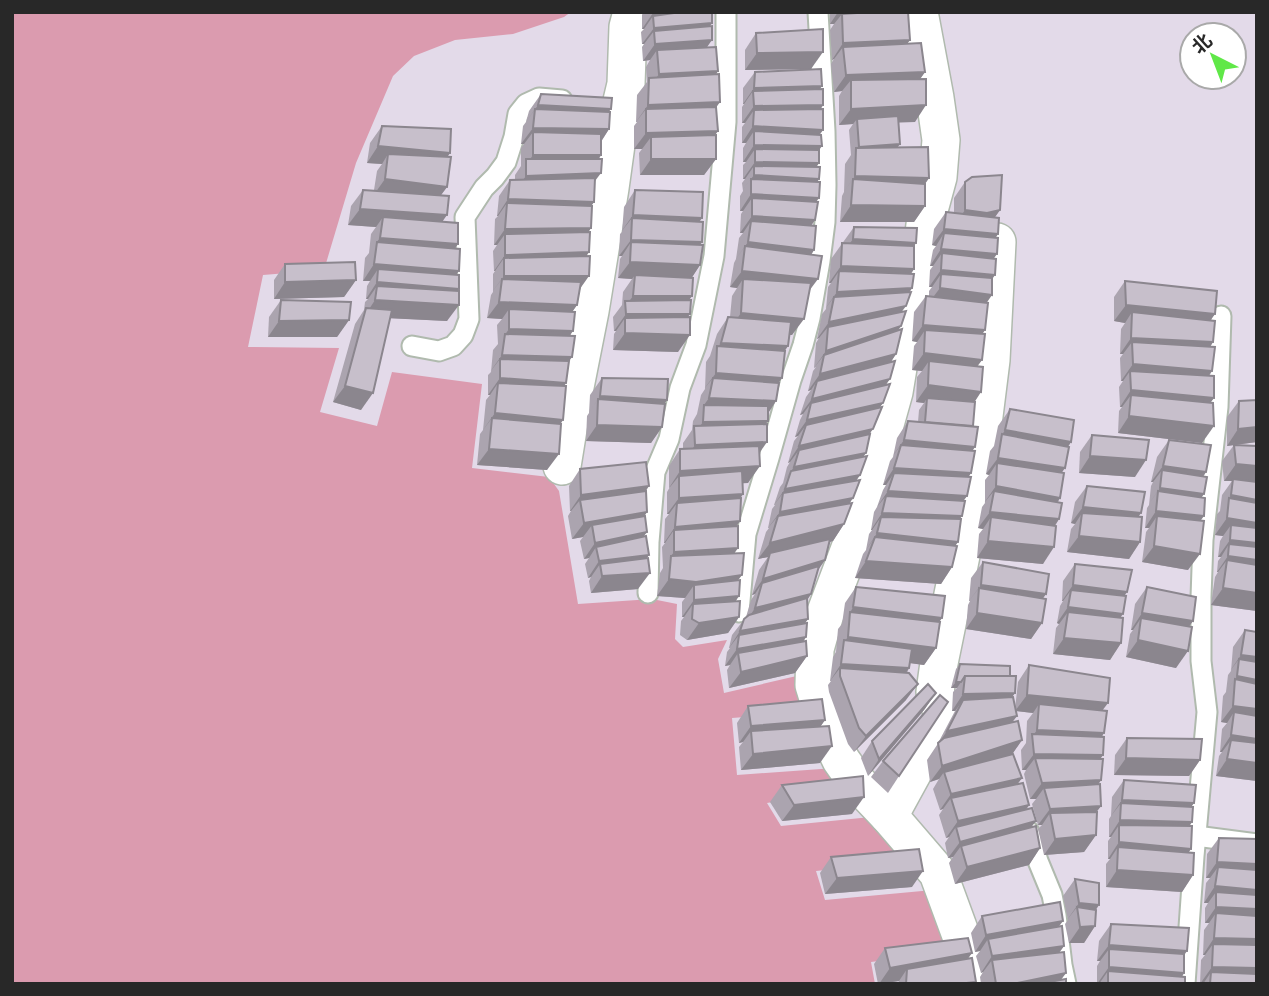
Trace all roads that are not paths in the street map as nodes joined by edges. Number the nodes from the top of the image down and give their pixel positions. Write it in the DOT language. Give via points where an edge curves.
graph roads {
  1 [pos="632,12"];
  2 [pos="726,12"];
  3 [pos="818,12"];
  4 [pos="919,12"];
  5 [pos="602,102"];
  6 [pos="997,242"];
  7 [pos="1221,316"];
  8 [pos="412,346"];
  9 [pos="562,466"];
  10 [pos="648,593"];
  11 [pos="739,612"];
  12 [pos="1023,810"];
  13 [pos="890,816"];
  14 [pos="1196,836"];
  15 [pos="1257,844"];
  16 [pos="973,984"];
  17 [pos="1066,984"];
  18 [pos="1185,984"];
  1 -- 5 [label="street" via="627,66"];
  2 -- 10 [label="lane" via="726,122 714,256 696,345 655,472"];
  3 -- 11 [label="lane" via="826,185 820,261 803,345 746,534"];
  4 -- 13 [label="street" via="941,140 938,177 894,392 852,543 815,649 814,685 830,737 855,780"];
  5 -- 8 [label="lane" via="539,98 518,114 506,162 465,217 469,319 463,335 453,346 439,351"];
  5 -- 9 [label="street" via="610,188"];
  6 -- 13 [label="street" via="986,398 935,692 942,719"];
  7 -- 14 [label="lane" via="1221,453 1203,540 1201,661 1207,712"];
  12 -- 17 [label="lane" via="1052,895"];
  13 -- 16 [label="street" via="938,873"];
  14 -- 15 [label="lane"];
  14 -- 18 [label="lane"];
}
